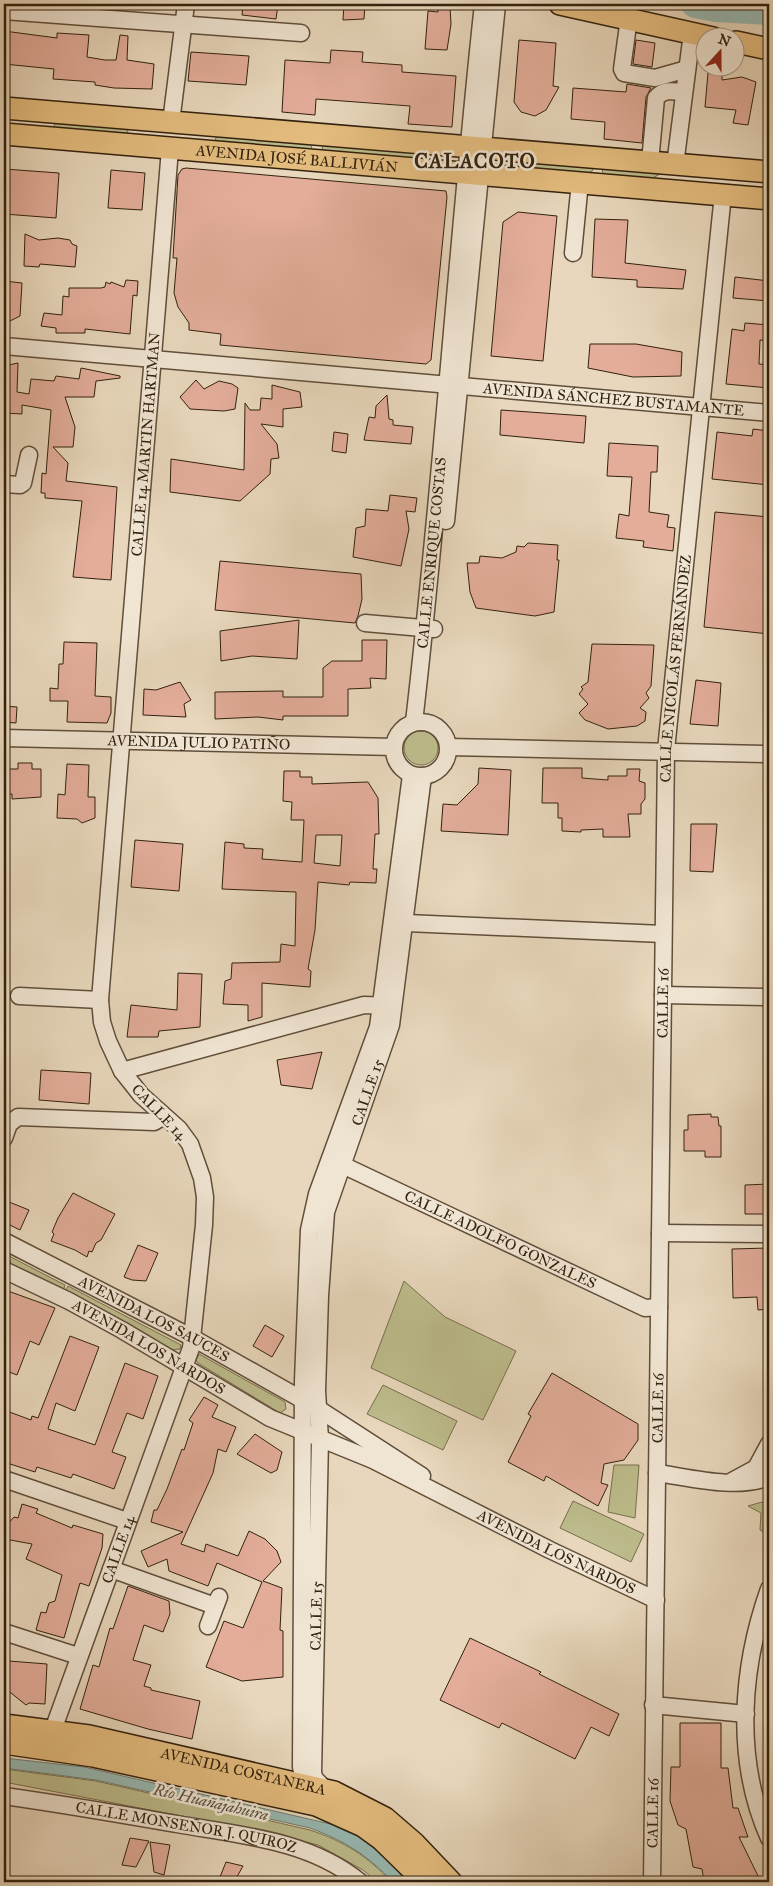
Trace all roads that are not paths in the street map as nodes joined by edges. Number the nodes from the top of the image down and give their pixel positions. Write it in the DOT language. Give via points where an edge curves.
graph roads {
  1 [pos="186,4"];
  2 [pos="483,4"];
  3 [pos="497,4"];
  4 [pos="560,4"];
  5 [pos="4,11"];
  6 [pos="629,18"];
  7 [pos="183,23"];
  8 [pos="301,33"];
  9 [pos="692,33"];
  10 [pos="696,34"];
  11 [pos="746,44"];
  12 [pos="768,49"];
  13 [pos="687,69"];
  14 [pos="683,92"];
  15 [pos="4,108"];
  16 [pos="171,122"];
  17 [pos="4,134"];
  18 [pos="475,148"];
  19 [pos="170,149"];
  20 [pos="650,162"];
  21 [pos="675,164"];
  22 [pos="769,172"];
  23 [pos="472,174"];
  24 [pos="580,182"];
  25 [pos="769,187"];
  26 [pos="648,188"];
  27 [pos="722,194"];
  28 [pos="769,199"];
  29 [pos="573,253"];
  30 [pos="4,346"];
  31 [pos="153,357"];
  32 [pos="453,384"];
  33 [pos="700,406"];
  34 [pos="769,413"];
  35 [pos="29,455"];
  36 [pos="4,484"];
  37 [pos="365,623"];
  38 [pos="430,629"];
  39 [pos="419,722"];
  40 [pos="4,738"];
  41 [pos="121,740"];
  42 [pos="394,747"];
  43 [pos="448,747"];
  44 [pos="666,750"];
  45 [pos="769,754"];
  46 [pos="417,775"];
  47 [pos="406,923"];
  48 [pos="663,934"];
  49 [pos="663,995"];
  50 [pos="19,996"];
  51 [pos="769,998"];
  52 [pos="100,1000"];
  53 [pos="389,1006"];
  54 [pos="122,1071"];
  55 [pos="164,1116"];
  56 [pos="4,1138"];
  57 [pos="337,1162"];
  58 [pos="660,1233"];
  59 [pos="769,1234"];
  60 [pos="4,1241"];
  61 [pos="4,1271"];
  62 [pos="659,1307"];
  63 [pos="191,1337"];
  64 [pos="184,1367"];
  65 [pos="310,1404"];
  66 [pos="298,1430"];
  67 [pos="327,1442"];
  68 [pos="769,1444"];
  69 [pos="658,1474"];
  70 [pos="769,1477"];
  71 [pos="4,1479"];
  72 [pos="730,1482"];
  73 [pos="458,1502"];
  74 [pos="127,1521"];
  75 [pos="111,1569"];
  76 [pos="769,1589"];
  77 [pos="656,1600"];
  78 [pos="208,1626"];
  79 [pos="4,1632"];
  80 [pos="78,1656"];
  81 [pos="653,1705"];
  82 [pos="746,1714"];
  83 [pos="4,1725"];
  84 [pos="53,1730"];
  85 [pos="4,1743"];
  86 [pos="305,1785"];
  87 [pos="4,1796"];
  88 [pos="321,1797"];
  89 [pos="769,1838"];
  90 [pos="360,1882"];
  91 [pos="425,1882"];
  92 [pos="451,1882"];
  93 [pos="652,1882"];
  1 -- 7 [label="street"];
  2 -- 18 [label="street"];
  3 -- 18 [label="street"];
  4 -- 6 [label="main road"];
  5 -- 7 [label="street"];
  6 -- 9 [label="main road"];
  6 -- 13 [label="street" via="624,73 655,78"];
  7 -- 8 [label="street"];
  7 -- 16 [label="street"];
  9 -- 10 [label="main road"];
  9 -- 13 [label="street"];
  11 -- 12 [label="main road"];
  13 -- 14 [label="street"];
  14 -- 20 [label="street" via="667,91 656,98"];
  14 -- 21 [label="street"];
  15 -- 16 [label="main road, AVENIDA JOSÉ BALLIVIÁN"];
  16 -- 18 [label="main road, AVENIDA JOSÉ BALLIVIÁN"];
  17 -- 19 [label="main road, AVENIDA JOSÉ BALLIVIÁN"];
  18 -- 20 [label="main road, AVENIDA JOSÉ BALLIVIÁN"];
  18 -- 23 [label="street"];
  19 -- 23 [label="main road, AVENIDA JOSÉ BALLIVIÁN"];
  19 -- 31 [label="street, CALLE 14 MARTIN HARTMAN"];
  20 -- 21 [label="main road, AVENIDA JOSÉ BALLIVIÁN"];
  21 -- 22 [label="main road, AVENIDA JOSÉ BALLIVIÁN"];
  23 -- 24 [label="main road, AVENIDA JOSÉ BALLIVIÁN"];
  23 -- 32 [label="street, CALLE ENRIQUE COSTAS"];
  24 -- 26 [label="main road, AVENIDA JOSÉ BALLIVIÁN"];
  24 -- 29 [label="street"];
  25 -- 26 [label="main road" via="663,180"];
  26 -- 27 [label="main road, AVENIDA JOSÉ BALLIVIÁN"];
  27 -- 28 [label="main road, AVENIDA JOSÉ BALLIVIÁN"];
  27 -- 33 [label="street, CALLE NICOLÁS FERNÁNDEZ"];
  30 -- 31 [label="street, AVENIDA SÁNCHEZ BUSTAMANTE"];
  31 -- 32 [label="street, AVENIDA SÁNCHEZ BUSTAMANTE"];
  31 -- 41 [label="street, CALLE 14 MARTIN HARTMAN"];
  32 -- 33 [label="street, AVENIDA SÁNCHEZ BUSTAMANTE"];
  32 -- 38 [label="street, CALLE ENRIQUE COSTAS"];
  33 -- 34 [label="street, AVENIDA SÁNCHEZ BUSTAMANTE"];
  33 -- 44 [label="street, CALLE NICOLÁS FERNÁNDEZ"];
  35 -- 36 [label="street" via="23,483"];
  37 -- 38 [label="street"];
  38 -- 39 [label="street, CALLE ENRIQUE COSTAS"];
  39 -- 42 [label="street" via="400,732"];
  39 -- 43 [label="street" via="438,728"];
  40 -- 41 [label="street, AVENIDA JULIO PATIÑO"];
  41 -- 42 [label="street, AVENIDA JULIO PATIÑO"];
  41 -- 52 [label="street, CALLE 14"];
  42 -- 46 [label="street" via="398,763"];
  43 -- 44 [label="street"];
  43 -- 46 [label="street" via="439,769"];
  44 -- 45 [label="street"];
  44 -- 48 [label="street, CALLE NICOLÁS FERNÁNDEZ"];
  46 -- 47 [label="street, CALLE 15"];
  46 -- 53 [label="street, CALLE 15"];
  47 -- 48 [label="street"];
  47 -- 53 [label="street, CALLE 15"];
  48 -- 49 [label="street, CALLE 16"];
  49 -- 51 [label="street"];
  49 -- 58 [label="street, CALLE 16"];
  50 -- 52 [label="street"];
  52 -- 54 [label="street, CALLE 14" via="102,1022"];
  53 -- 54 [label="street" via="364,1005"];
  53 -- 57 [label="street, CALLE 15" via="372,1046"];
  54 -- 55 [label="street, CALLE 14"];
  55 -- 56 [label="street" via="154,1122 18,1117 9,1124"];
  55 -- 63 [label="street, CALLE 14" via="190,1144 198,1163 205,1197"];
  57 -- 62 [label="street, CALLE ADOLFO GONZALES" via="645,1308"];
  57 -- 65 [label="street, CALLE 15" via="324,1231"];
  58 -- 59 [label="street"];
  58 -- 62 [label="street, CALLE 16"];
  60 -- 63 [label="street, AVENIDA LOS SAUCES"];
  61 -- 64 [label="street, AVENIDA LOS NARDOS" via="69,1301"];
  62 -- 69 [label="street, CALLE 16"];
  63 -- 64 [label="street, CALLE 14"];
  63 -- 65 [label="street, AVENIDA LOS SAUCES"];
  64 -- 66 [label="street, AVENIDA LOS NARDOS" via="270,1418"];
  64 -- 74 [label="street, CALLE 14"];
  65 -- 66 [label="street, CALLE 15"];
  65 -- 67 [label="street, CALLE 15"];
  65 -- 73 [label="street, AVENIDA LOS NARDOS" via="397,1458"];
  66 -- 67 [label="street, AVENIDA LOS NARDOS"];
  66 -- 86 [label="street, CALLE 15" via="301,1767"];
  67 -- 73 [label="street, AVENIDA LOS NARDOS" via="373,1460"];
  67 -- 88 [label="street, CALLE 15" via="313,1773"];
  68 -- 72 [label="street" via="756,1468"];
  69 -- 72 [label="street"];
  69 -- 77 [label="street, CALLE 16"];
  70 -- 72 [label="street"];
  71 -- 74 [label="street"];
  73 -- 77 [label="street, AVENIDA LOS NARDOS"];
  74 -- 75 [label="street, CALLE 14"];
  75 -- 78 [label="street" via="217,1602"];
  75 -- 80 [label="street, CALLE 14"];
  76 -- 82 [label="street" via="754,1638"];
  77 -- 81 [label="street, CALLE 16"];
  79 -- 80 [label="street"];
  80 -- 84 [label="street, CALLE 14"];
  81 -- 82 [label="street"];
  81 -- 93 [label="street, CALLE 16"];
  82 -- 89 [label="street" via="748,1761 760,1818"];
  83 -- 84 [label="main road, AVENIDA COSTANERA"];
  84 -- 86 [label="main road, AVENIDA COSTANERA"];
  85 -- 88 [label="main road, AVENIDA COSTANERA"];
  86 -- 88 [label="main road, AVENIDA COSTANERA"];
  87 -- 90 [label="street, CALLE MONSEÑOR J. QUIROZ" via="257,1838 318,1855 346,1870"];
  88 -- 91 [label="main road, AVENIDA COSTANERA" via="342,1815 375,1835"];
  88 -- 92 [label="main road, AVENIDA COSTANERA" via="347,1797 385,1818"];
}
